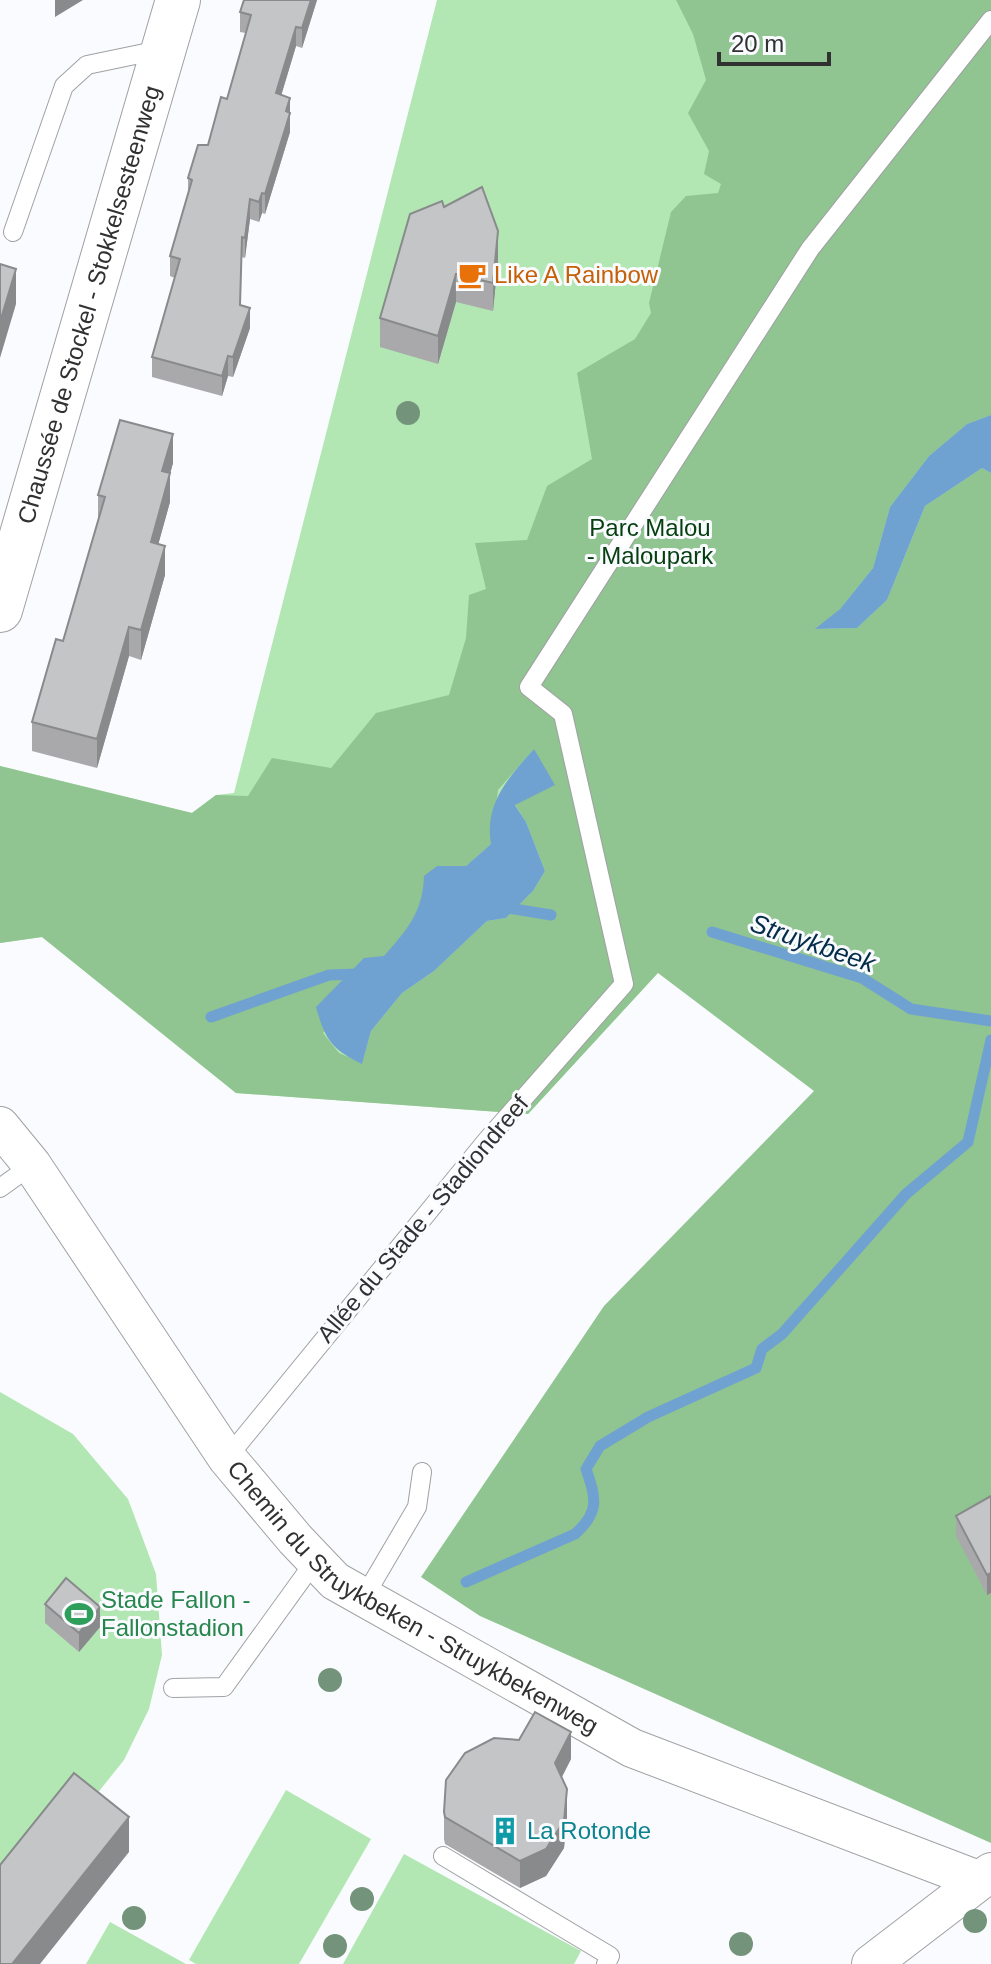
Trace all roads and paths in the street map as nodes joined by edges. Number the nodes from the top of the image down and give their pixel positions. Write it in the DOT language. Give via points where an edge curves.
graph roads {
  1 [pos="150,0"];
  2 [pos="178,0"];
  3 [pos="991,20"];
  4 [pos="149,51"];
  5 [pos="13,232"];
  6 [pos="0,508"];
  7 [pos="0,610"];
  8 [pos="0,1126"];
  9 [pos="32,1165"];
  10 [pos="0,1188"];
  11 [pos="227,1458"];
  12 [pos="422,1472"];
  13 [pos="315,1561"];
  14 [pos="363,1599"];
  15 [pos="173,1688"];
  16 [pos="443,1856"];
  17 [pos="984,1876"];
  18 [pos="606,1964"];
  19 [pos="871,1964"];
  1 -- 4 [label="street, Chaussée de Stockel - Stokkelsesteenweg"];
  2 -- 4 [label="street, Chaussée de Stockel - Stokkelsesteenweg"];
  3 -- 11 [label="lane, Allée du Stade - Stadiondreef" via="810,249 529,687 563,714 624,984 487,1140"];
  4 -- 5 [label="lane" via="87,65 64,86"];
  4 -- 6 [label="street, Chaussée de Stockel - Stokkelsesteenweg"];
  4 -- 7 [label="street, Chaussée de Stockel - Stokkelsesteenweg"];
  8 -- 9 [label="street, Chemin du Struykbeken - Struykbekenweg"];
  9 -- 10 [label="lane"];
  9 -- 11 [label="street, Chemin du Struykbeken - Struykbekenweg"];
  11 -- 13 [label="street, Chemin du Struykbeken - Struykbekenweg"];
  12 -- 14 [label="lane" via="417,1507"];
  13 -- 14 [label="street, Chemin du Struykbeken - Struykbekenweg"];
  13 -- 15 [label="lane" via="224,1687"];
  14 -- 17 [label="street, Chemin du Struykbeken - Struykbekenweg" via="632,1748"];
  16 -- 18 [label="lane" via="610,1956"];
  17 -- 19 [label="street"];
}
